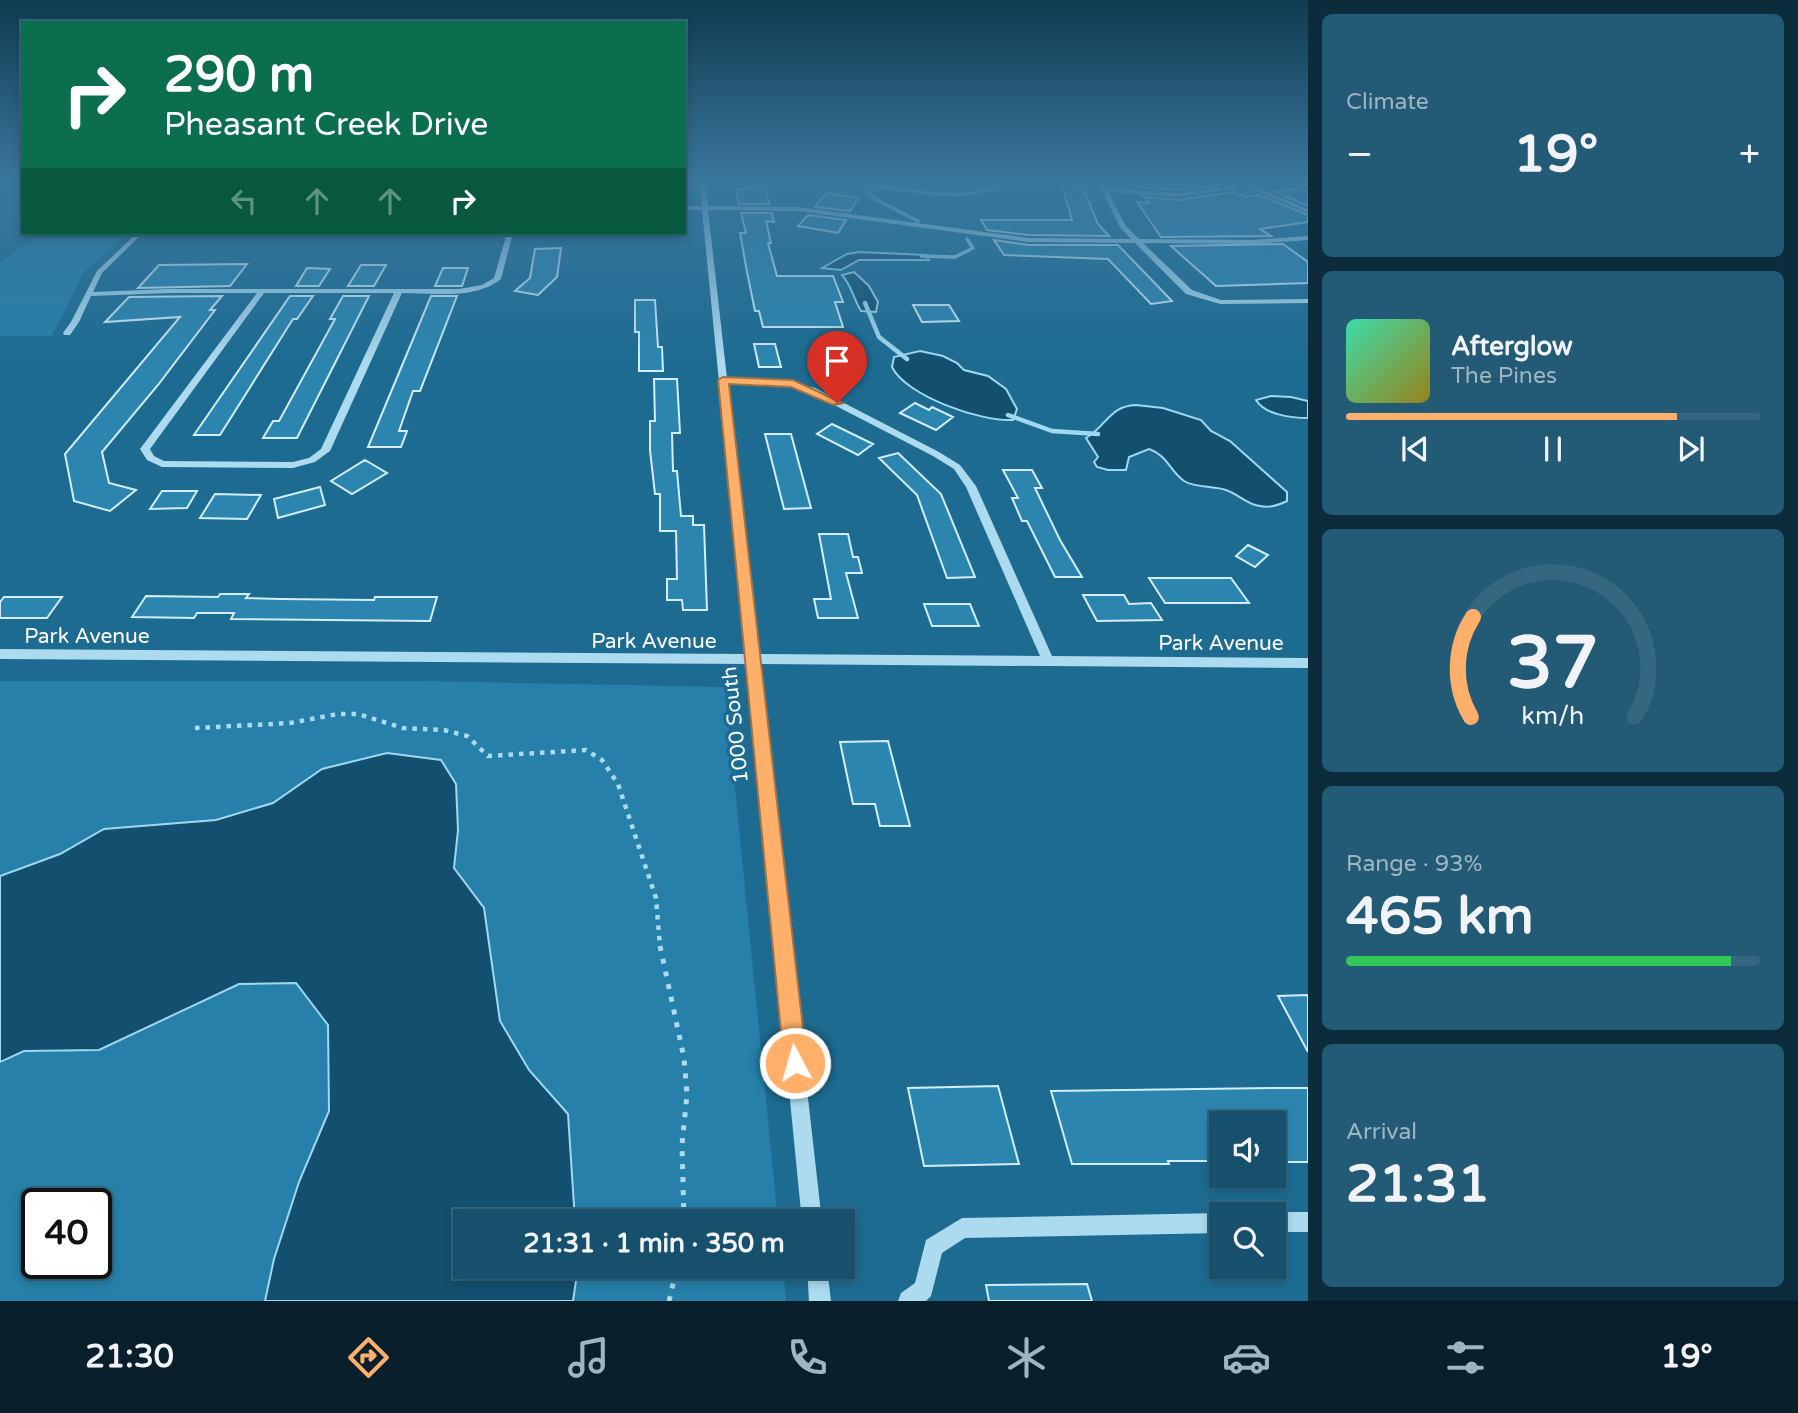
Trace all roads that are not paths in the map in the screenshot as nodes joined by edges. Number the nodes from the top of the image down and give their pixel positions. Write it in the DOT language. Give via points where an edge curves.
graph roads {
  1 [pos="131,242"];
  2 [pos="508,242"];
  3 [pos="708,242"];
  4 [pos="1137,242"];
  5 [pos="1219,242"];
  6 [pos="1255,242"];
  7 [pos="262,291"];
  8 [pos="399,291"];
  9 [pos="88,294"];
  10 [pos="1308,301"];
  11 [pos="67,333"];
  12 [pos="723,380"];
  13 [pos="0,654"];
  14 [pos="752,661"];
  15 [pos="1048,661"];
  16 [pos="1308,663"];
  17 [pos="811,1209"];
  18 [pos="1286,1222"];
  19 [pos="1308,1222"];
  20 [pos="1209,1223"];
  21 [pos="818,1279"];
  22 [pos="820,1301"];
  23 [pos="909,1301"];
  1 -- 9 [label="street" via="99,272"];
  2 -- 8 [label="street" via="497,279 484,287"];
  3 -- 12 [label="street, 1000 South"];
  4 -- 10 [label="street" via="1189,292 1203,298 1220,302"];
  5 -- 6 [label="street"];
  7 -- 8 [label="street"];
  7 -- 8 [label="street" via="145,449 150,458 162,464 293,466 325,452"];
  7 -- 9 [label="street"];
  9 -- 11 [label="street"];
  12 -- 14 [label="street, 1000 South"];
  12 -- 15 [label="street" via="774,381 812,390 957,467 971,486"];
  13 -- 14 [label="street, Park Avenue"];
  14 -- 15 [label="street, Park Avenue"];
  14 -- 17 [label="street, 1000 South"];
  15 -- 16 [label="street, Park Avenue"];
  18 -- 19 [label="street"];
  20 -- 23 [label="street" via="962,1228 933,1247 924,1289"];
  21 -- 22 [label="street"];
}
